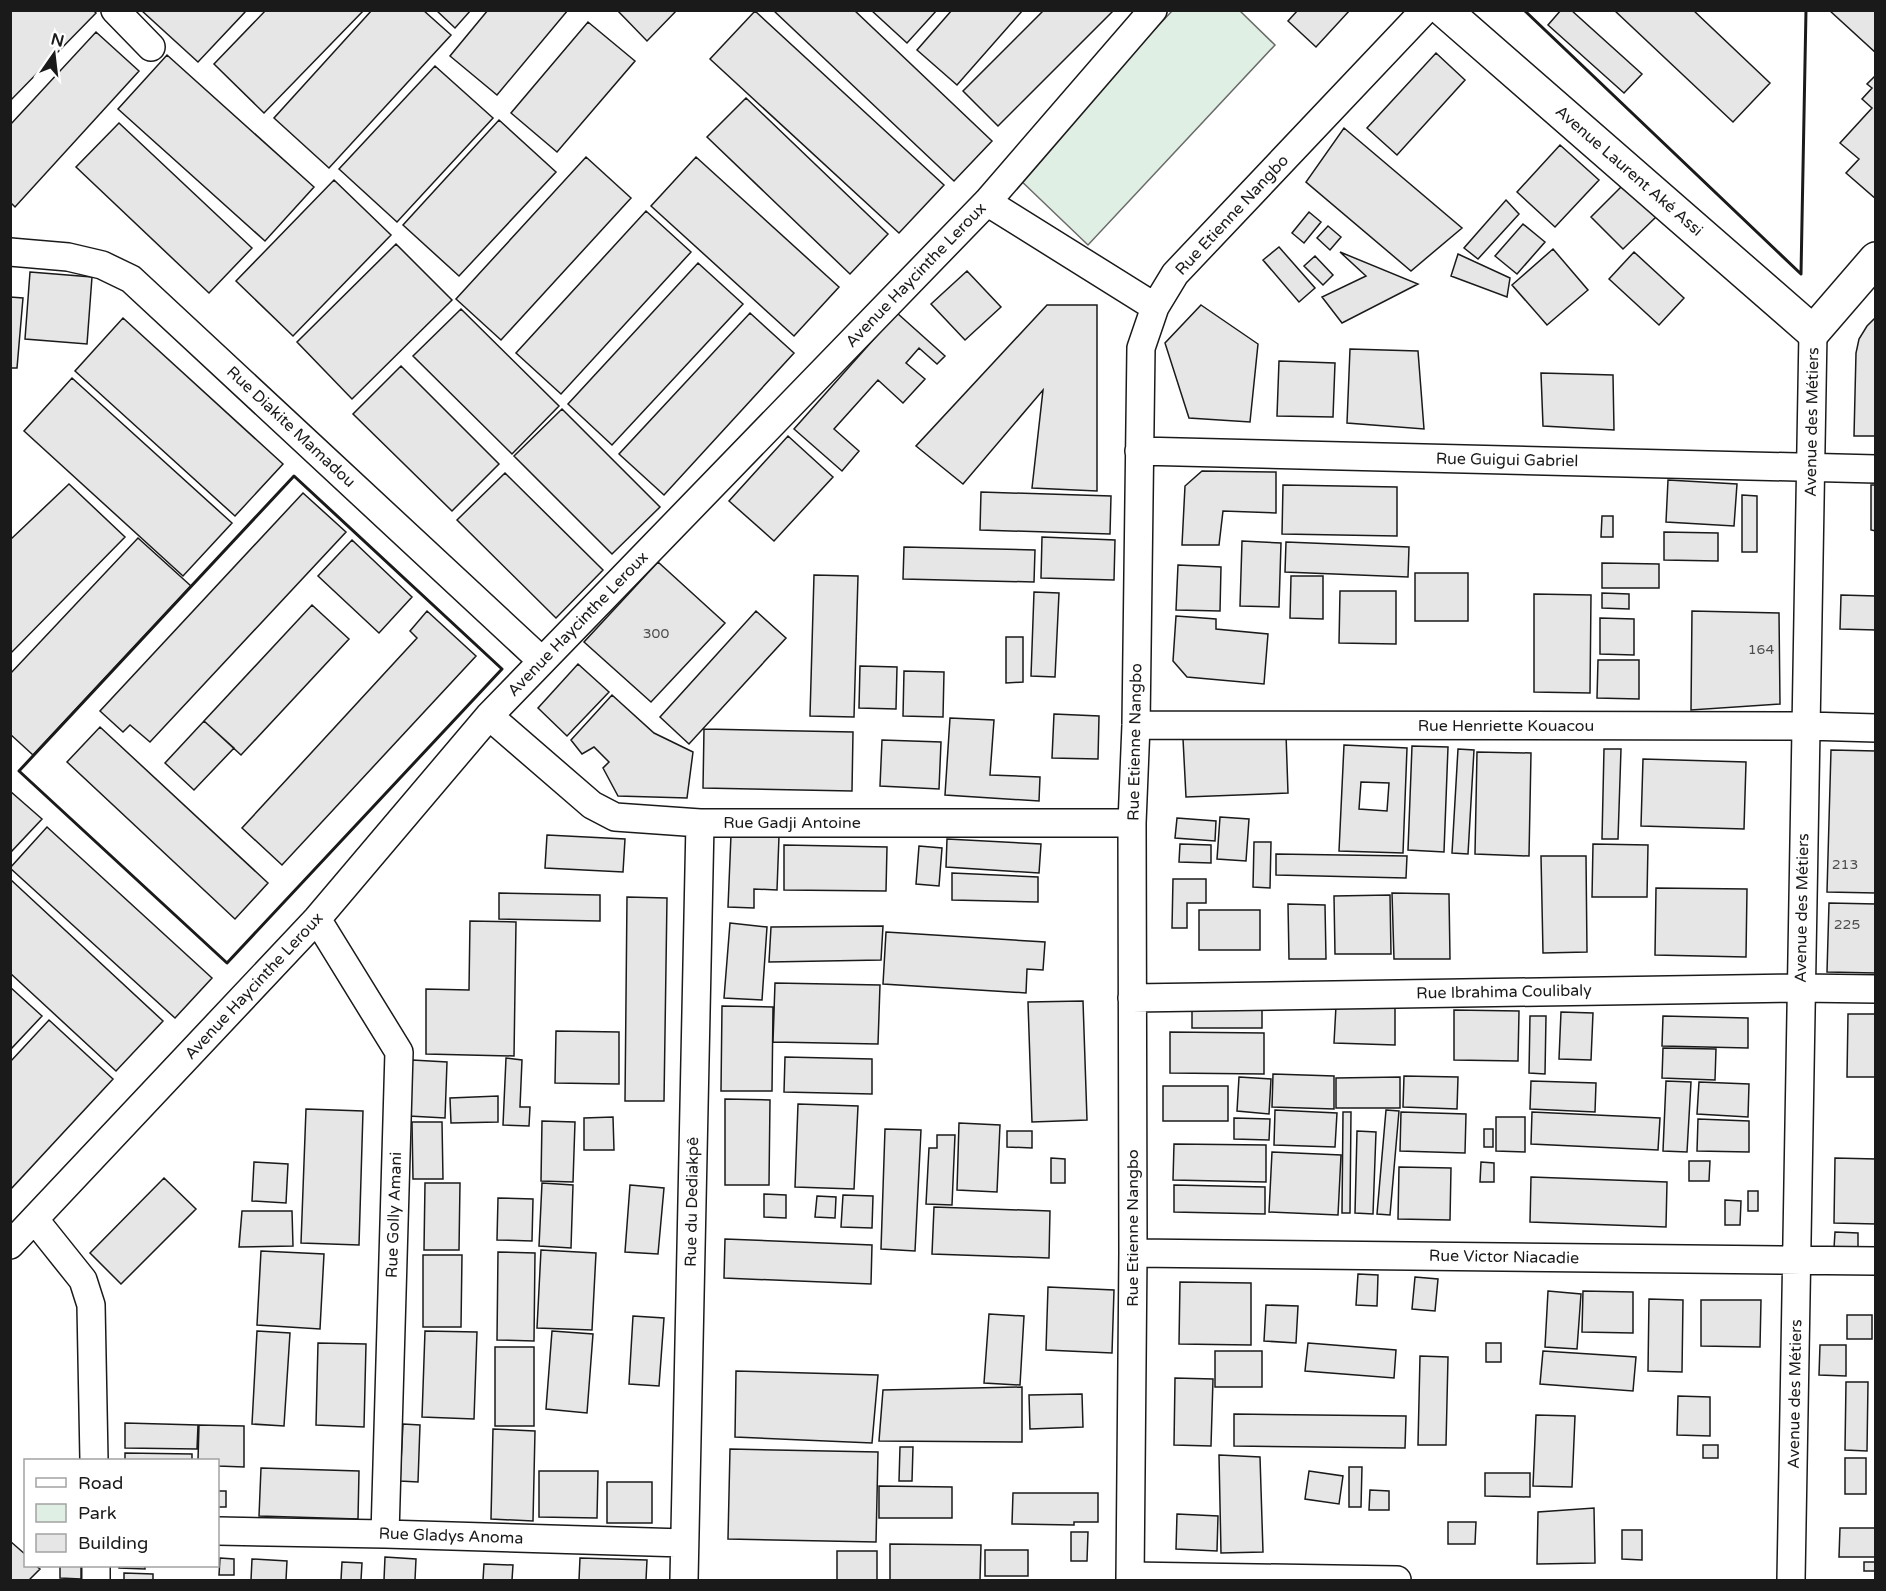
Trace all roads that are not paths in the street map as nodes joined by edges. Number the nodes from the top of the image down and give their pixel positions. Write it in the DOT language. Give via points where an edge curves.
graph roads {
  1 [pos="115,10"];
  2 [pos="1153,10"];
  3 [pos="1425,10"];
  4 [pos="1444,10"];
  5 [pos="152,47"];
  6 [pos="987,202"];
  7 [pos="10,252"];
  8 [pos="1875,259"];
  9 [pos="1155,307"];
  10 [pos="1813,332"];
  11 [pos="1140,451"];
  12 [pos="1810,467"];
  13 [pos="1875,469"];
  14 [pos="542,661"];
  15 [pos="489,716"];
  16 [pos="1136,725"];
  17 [pos="1807,726"];
  18 [pos="1875,728"];
  19 [pos="700,823"];
  20 [pos="1132,824"];
  21 [pos="317,919"];
  22 [pos="1800,988"];
  23 [pos="1875,989"];
  24 [pos="1132,998"];
  25 [pos="35,1220"];
  26 [pos="10,1245"];
  27 [pos="1133,1253"];
  28 [pos="1798,1260"];
  29 [pos="1875,1261"];
  30 [pos="94,1459"];
  31 [pos="219,1531"];
  32 [pos="385,1534"];
  33 [pos="684,1543"];
  34 [pos="1130,1578"];
  35 [pos="684,1581"];
  36 [pos="1397,1581"];
  37 [pos="1791,1581"];
  1 -- 5 [label="street"];
  2 -- 6 [label="street, Avenue Haycinthe Leroux"];
  3 -- 9 [label="street, Rue Etienne Nangbo" via="1175,274"];
  4 -- 10 [label="street, Avenue Laurent Aké Assi"];
  6 -- 9 [label="street"];
  6 -- 14 [label="street, Avenue Haycinthe Leroux"];
  7 -- 14 [label="street, Rue Diakite Mamadou" via="68,257 102,265 131,279"];
  8 -- 10 [label="street, Avenue des Métiers"];
  9 -- 11 [label="street, Rue Etienne Nangbo" via="1141,348"];
  10 -- 12 [label="street, Avenue des Métiers"];
  11 -- 12 [label="street, Rue Guigui Gabriel"];
  11 -- 16 [label="street, Rue Etienne Nangbo"];
  12 -- 13 [label="street, Rue Guigui Gabriel"];
  12 -- 17 [label="street, Avenue des Métiers"];
  14 -- 15 [label="street, Avenue Haycinthe Leroux"];
  15 -- 19 [label="street, Rue Gadji Antoine" via="592,805 615,817"];
  15 -- 21 [label="street, Avenue Haycinthe Leroux"];
  16 -- 17 [label="street, Rue Henriette Kouacou"];
  16 -- 20 [label="street, Rue Etienne Nangbo"];
  17 -- 18 [label="street, Rue Henriette Kouacou"];
  17 -- 22 [label="street, Avenue des Métiers"];
  19 -- 20 [label="street, Rue Gadji Antoine"];
  19 -- 33 [label="street, Rue du Dediakpê"];
  20 -- 24 [label="street, Rue Etienne Nangbo"];
  21 -- 25 [label="street, Avenue Haycinthe Leroux"];
  21 -- 32 [label="street, Rue Golly Amani" via="399,1052"];
  22 -- 23 [label="street, Rue Ibrahima Coulibaly"];
  22 -- 24 [label="street, Rue Ibrahima Coulibaly"];
  22 -- 28 [label="street, Avenue des Métiers"];
  24 -- 27 [label="street, Rue Etienne Nangbo"];
  25 -- 26 [label="street, Avenue Haycinthe Leroux"];
  25 -- 30 [label="street" via="83,1280 91,1305"];
  27 -- 28 [label="street, Rue Victor Niacadie"];
  27 -- 34 [label="street, Rue Etienne Nangbo"];
  28 -- 29 [label="street, Rue Victor Niacadie"];
  28 -- 37 [label="street, Avenue des Métiers"];
  31 -- 32 [label="street, Rue Gladys Anoma"];
  32 -- 33 [label="street, Rue Gladys Anoma"];
  33 -- 35 [label="street, Rue du Dediakpê"];
  34 -- 36 [label="street"];
}
